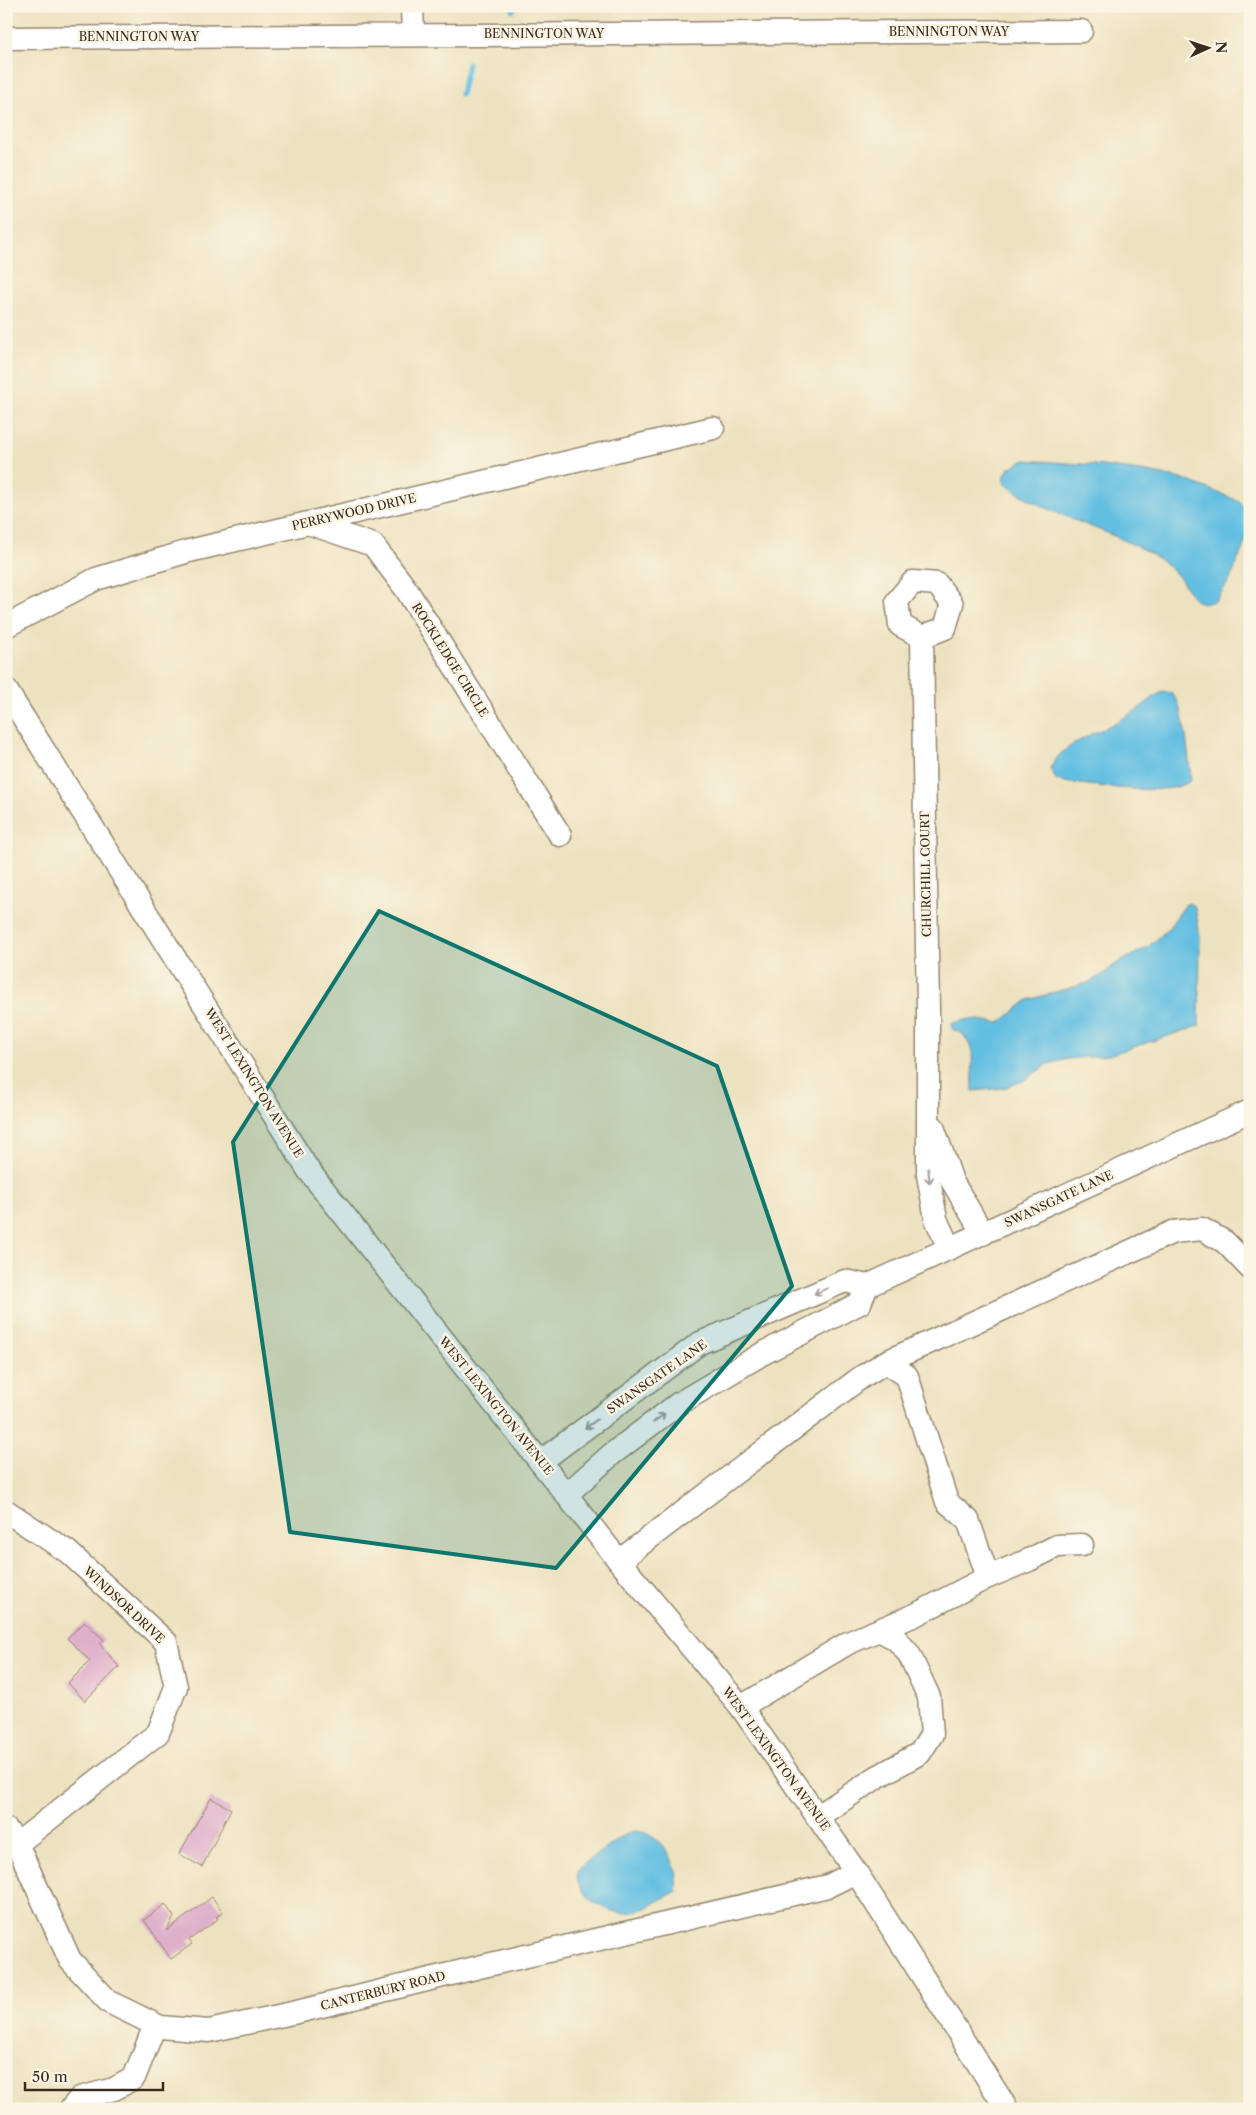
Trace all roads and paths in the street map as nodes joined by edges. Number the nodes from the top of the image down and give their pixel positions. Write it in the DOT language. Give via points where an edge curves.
graph roads {
  1 [pos="412,6"];
  2 [pos="1081,31"];
  3 [pos="413,35"];
  4 [pos="6,38"];
  5 [pos="713,428"];
  6 [pos="308,523"];
  7 [pos="6,626"];
  8 [pos="922,637"];
  9 [pos="6,690"];
  10 [pos="560,835"];
  11 [pos="928,1110"];
  12 [pos="1250,1111"];
  13 [pos="983,1234"];
  14 [pos="949,1248"];
  15 [pos="1250,1268"];
  16 [pos="867,1286"];
  17 [pos="886,1362"];
  18 [pos="540,1462"];
  19 [pos="567,1494"];
  20 [pos="6,1511"];
  21 [pos="1082,1545"];
  22 [pos="619,1561"];
  23 [pos="988,1577"];
  24 [pos="879,1630"];
  25 [pos="741,1707"];
  26 [pos="817,1817"];
  27 [pos="11,1836"];
  28 [pos="856,1872"];
  29 [pos="155,2025"];
  30 [pos="70,2109"];
  31 [pos="1007,2109"];
  1 -- 3 [label="street"];
  2 -- 3 [label="street, BENNINGTON WAY"];
  3 -- 4 [label="street, BENNINGTON WAY"];
  5 -- 6 [label="street, PERRYWOOD DRIVE"];
  6 -- 7 [label="street, PERRYWOOD DRIVE" via="189,551 96,579"];
  6 -- 10 [label="street, ROCKLEDGE CIRCLE" via="372,545 406,589"];
  8 -- 11 [label="street, CHURCHILL COURT"];
  9 -- 18 [label="street, WEST LEXINGTON AVENUE" via="309,1171"];
  11 -- 13 [label="street, CHURCHILL COURT" via="952,1181"];
  11 -- 14 [label="street, CHURCHILL COURT, one-way" via="928,1175 936,1219"];
  12 -- 13 [label="street, SWANSGATE LANE"];
  13 -- 14 [label="street, SWANSGATE LANE"];
  14 -- 16 [label="street, SWANSGATE LANE"];
  15 -- 17 [label="street" via="1225,1242 1202,1229 1173,1232"];
  16 -- 18 [label="street, SWANSGATE LANE, one-way" via="845,1281 700,1343"];
  19 -- 16 [label="street, one-way" via="612,1454 678,1404 762,1354 860,1303"];
  17 -- 22 [label="street" via="860,1378"];
  17 -- 23 [label="street" via="908,1376 947,1502 968,1520"];
  18 -- 19 [label="street, WEST LEXINGTON AVENUE"];
  19 -- 22 [label="street, WEST LEXINGTON AVENUE"];
  20 -- 27 [label="street, WINDSOR DRIVE" via="68,1552 166,1642 176,1687 158,1733"];
  21 -- 23 [label="street" via="1057,1546"];
  22 -- 25 [label="street, WEST LEXINGTON AVENUE"];
  23 -- 24 [label="street"];
  24 -- 25 [label="street" via="848,1643"];
  24 -- 26 [label="street" via="896,1639 908,1654 929,1697 932,1734 920,1753"];
  25 -- 26 [label="street, WEST LEXINGTON AVENUE"];
  26 -- 28 [label="street, WEST LEXINGTON AVENUE"];
  27 -- 29 [label="street, CANTERBURY ROAD" via="70,1960 109,2002"];
  28 -- 29 [label="street, CANTERBURY ROAD" via="828,1886 297,2012 209,2031"];
  28 -- 31 [label="street, WEST LEXINGTON AVENUE"];
  29 -- 30 [label="street" via="134,2078 114,2089 80,2098"];
}
